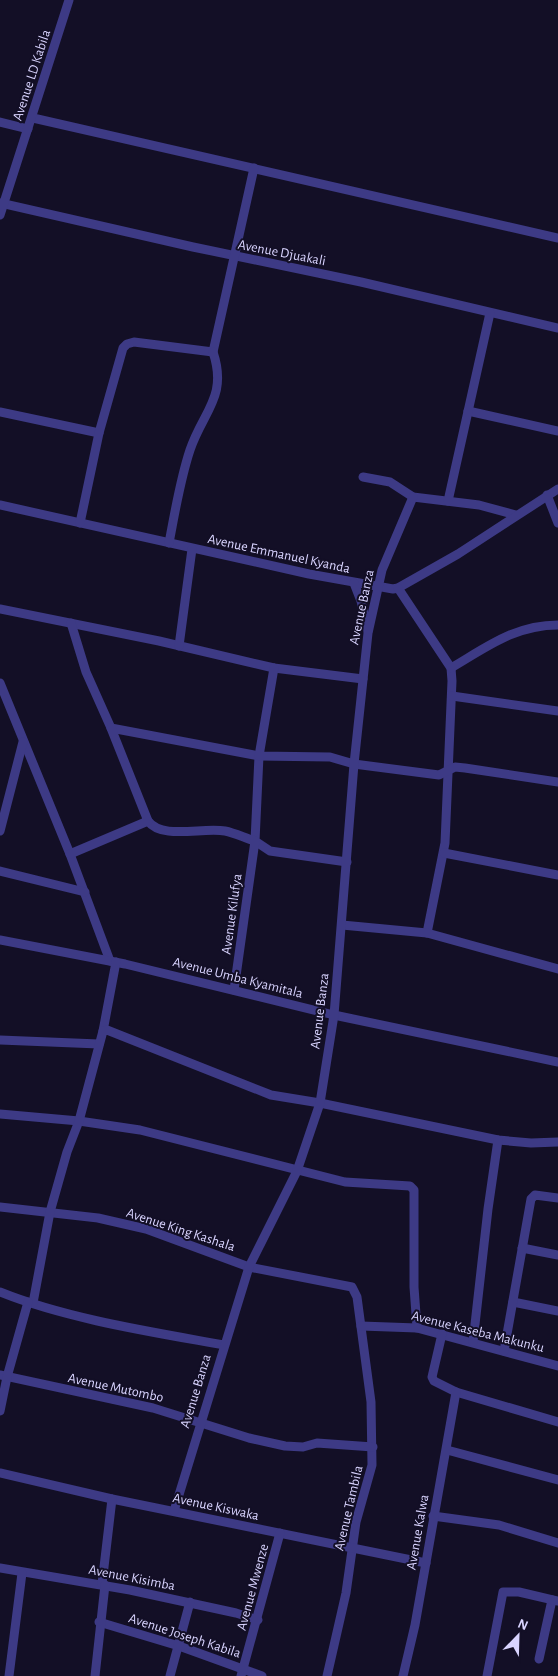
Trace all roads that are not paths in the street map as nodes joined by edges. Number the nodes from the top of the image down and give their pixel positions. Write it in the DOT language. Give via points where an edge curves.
graph roads {
  1 [pos="69,0"];
  2 [pos="33,118"];
  3 [pos="0,122"];
  4 [pos="28,129"];
  5 [pos="254,168"];
  6 [pos="2,204"];
  7 [pos="0,215"];
  8 [pos="558,238"];
  9 [pos="235,256"];
  10 [pos="490,313"];
  11 [pos="558,328"];
  12 [pos="213,352"];
  13 [pos="468,411"];
  14 [pos="0,412"];
  15 [pos="558,431"];
  16 [pos="99,433"];
  17 [pos="362,477"];
  18 [pos="558,489"];
  19 [pos="547,495"];
  20 [pos="413,496"];
  21 [pos="448,501"];
  22 [pos="0,504"];
  23 [pos="516,514"];
  24 [pos="80,523"];
  25 [pos="558,523"];
  26 [pos="169,544"];
  27 [pos="192,549"];
  28 [pos="354,583"];
  29 [pos="379,587"];
  30 [pos="398,588"];
  31 [pos="0,609"];
  32 [pos="71,623"];
  33 [pos="558,626"];
  34 [pos="368,633"];
  35 [pos="179,646"];
  36 [pos="274,668"];
  37 [pos="451,668"];
  38 [pos="363,679"];
  39 [pos="0,684"];
  40 [pos="452,696"];
  41 [pos="558,711"];
  42 [pos="111,728"];
  43 [pos="23,742"];
  44 [pos="258,756"];
  45 [pos="354,764"];
  46 [pos="446,772"];
  47 [pos="558,782"];
  48 [pos="148,821"];
  49 [pos="0,831"];
  50 [pos="255,841"];
  51 [pos="444,853"];
  52 [pos="70,854"];
  53 [pos="347,862"];
  54 [pos="0,871"];
  55 [pos="558,875"];
  56 [pos="85,892"];
  57 [pos="342,925"];
  58 [pos="427,933"];
  59 [pos="0,940"];
  60 [pos="113,962"];
  61 [pos="558,969"];
  62 [pos="234,990"];
  63 [pos="334,1015"];
  64 [pos="103,1031"];
  65 [pos="0,1040"];
  66 [pos="99,1044"];
  67 [pos="558,1062"];
  68 [pos="320,1103"];
  69 [pos="0,1114"];
  70 [pos="79,1121"];
  71 [pos="498,1140"];
  72 [pos="558,1142"];
  73 [pos="296,1171"];
  74 [pos="558,1198"];
  75 [pos="0,1207"];
  76 [pos="50,1212"];
  77 [pos="522,1248"];
  78 [pos="558,1255"];
  79 [pos="249,1267"];
  80 [pos="352,1287"];
  81 [pos="0,1292"];
  82 [pos="513,1302"];
  83 [pos="30,1303"];
  84 [pos="558,1311"];
  85 [pos="361,1326"];
  86 [pos="417,1328"];
  87 [pos="442,1334"];
  88 [pos="473,1342"];
  89 [pos="224,1345"];
  90 [pos="504,1351"];
  91 [pos="558,1366"];
  92 [pos="3,1376"];
  93 [pos="456,1392"];
  94 [pos="0,1411"];
  95 [pos="558,1422"];
  96 [pos="201,1423"];
  97 [pos="373,1447"];
  98 [pos="447,1450"];
  99 [pos="0,1473"];
  100 [pos="558,1480"];
  101 [pos="112,1499"];
  102 [pos="174,1510"];
  103 [pos="433,1516"];
  104 [pos="280,1533"];
  105 [pos="558,1543"];
  106 [pos="351,1548"];
  107 [pos="426,1564"];
  108 [pos="0,1568"];
  109 [pos="22,1573"];
  110 [pos="103,1584"];
  111 [pos="555,1601"];
  112 [pos="190,1602"];
  113 [pos="258,1620"];
  114 [pos="99,1622"];
  115 [pos="179,1646"];
  116 [pos="539,1659"];
  117 [pos="242,1672"];
  118 [pos="9,1676"];
  119 [pos="95,1676"];
  120 [pos="170,1676"];
  121 [pos="262,1676"];
  122 [pos="328,1676"];
  123 [pos="402,1676"];
  124 [pos="486,1676"];
  1 -- 2 [label="street, Avenue LD Kabila"];
  2 -- 4 [label="street, Avenue LD Kabila"];
  2 -- 5 [label="street"];
  3 -- 4 [label="street"];
  4 -- 6 [label="street, Avenue LD Kabila"];
  5 -- 8 [label="street"];
  5 -- 9 [label="street"];
  6 -- 7 [label="street, Avenue LD Kabila"];
  6 -- 9 [label="street, Avenue Djuakali"];
  9 -- 10 [label="street, Avenue Djuakali"];
  9 -- 12 [label="street"];
  10 -- 11 [label="street, Avenue Djuakali"];
  10 -- 13 [label="street"];
  12 -- 16 [label="street" via="134,342 127,344 121,353"];
  12 -- 26 [label="street" via="218,370 216,393 190,448"];
  13 -- 15 [label="street"];
  13 -- 21 [label="street"];
  14 -- 16 [label="street"];
  16 -- 24 [label="street"];
  17 -- 20 [label="street" via="390,482"];
  18 -- 19 [label="street"];
  19 -- 23 [label="street"];
  19 -- 25 [label="street"];
  20 -- 21 [label="street"];
  20 -- 29 [label="street, Avenue Banza" via="404,524 388,553"];
  21 -- 23 [label="street"];
  22 -- 24 [label="street, Avenue Emmanuel Kyanda"];
  23 -- 30 [label="street" via="458,554"];
  24 -- 26 [label="street, Avenue Emmanuel Kyanda"];
  26 -- 27 [label="street, Avenue Emmanuel Kyanda"];
  27 -- 28 [label="street, Avenue Emmanuel Kyanda"];
  27 -- 35 [label="street"];
  28 -- 29 [label="street, Avenue Emmanuel Kyanda"];
  28 -- 34 [label="street"];
  29 -- 30 [label="street, Avenue Emmanuel Kyanda"];
  29 -- 34 [label="street, Avenue Banza"];
  30 -- 37 [label="street"];
  31 -- 32 [label="street"];
  32 -- 35 [label="street"];
  32 -- 42 [label="street" via="86,672"];
  33 -- 37 [label="street" via="512,632"];
  34 -- 38 [label="street, Avenue Banza"];
  35 -- 36 [label="street"];
  36 -- 38 [label="street"];
  36 -- 44 [label="street, Avenue Kilufya"];
  37 -- 40 [label="street"];
  38 -- 45 [label="street, Avenue Banza"];
  39 -- 43 [label="street"];
  40 -- 41 [label="street"];
  40 -- 46 [label="street"];
  42 -- 44 [label="street"];
  42 -- 48 [label="street"];
  43 -- 49 [label="street"];
  43 -- 52 [label="street"];
  44 -- 45 [label="street" via="330,757"];
  44 -- 50 [label="street, Avenue Kilufya"];
  45 -- 46 [label="street" via="439,775"];
  45 -- 53 [label="street, Avenue Banza"];
  46 -- 47 [label="street" via="465,768"];
  46 -- 51 [label="street"];
  48 -- 50 [label="street" via="163,831 226,831"];
  48 -- 52 [label="street"];
  50 -- 53 [label="street" via="270,851"];
  50 -- 62 [label="street, Avenue Kilufya"];
  51 -- 55 [label="street"];
  51 -- 58 [label="street"];
  52 -- 56 [label="street"];
  53 -- 57 [label="street, Avenue Banza"];
  54 -- 56 [label="street"];
  56 -- 60 [label="street"];
  57 -- 58 [label="street"];
  57 -- 63 [label="street, Avenue Banza"];
  58 -- 61 [label="street"];
  59 -- 60 [label="street, Avenue Umba Kyamitala"];
  60 -- 62 [label="street, Avenue Umba Kyamitala"];
  60 -- 64 [label="street"];
  62 -- 63 [label="street, Avenue Umba Kyamitala"];
  63 -- 67 [label="street, Avenue Umba Kyamitala"];
  63 -- 68 [label="street, Avenue Banza"];
  64 -- 66 [label="street"];
  64 -- 68 [label="street" via="271,1095"];
  65 -- 66 [label="street"];
  66 -- 70 [label="street"];
  68 -- 71 [label="street"];
  68 -- 73 [label="street, Avenue Banza"];
  69 -- 70 [label="street"];
  70 -- 73 [label="street" via="140,1130"];
  70 -- 76 [label="street"];
  71 -- 72 [label="street"];
  71 -- 88 [label="street"];
  73 -- 79 [label="street, Avenue Banza"];
  73 -- 86 [label="street" via="345,1182 413,1187"];
  74 -- 77 [label="street" via="535,1195 530,1198"];
  75 -- 76 [label="street, Avenue King Kashala"];
  76 -- 79 [label="street, Avenue King Kashala" via="146,1229"];
  76 -- 83 [label="street"];
  77 -- 78 [label="street"];
  77 -- 82 [label="street"];
  79 -- 80 [label="street, Avenue King Kashala"];
  79 -- 89 [label="street, Avenue Banza"];
  80 -- 85 [label="street, Avenue Tambila" via="357,1297"];
  81 -- 83 [label="street"];
  82 -- 84 [label="street"];
  82 -- 90 [label="street"];
  83 -- 89 [label="street"];
  83 -- 92 [label="street"];
  85 -- 86 [label="street, Avenue Kaseba Makunku"];
  85 -- 97 [label="street, Avenue Tambila" via="372,1402"];
  86 -- 87 [label="street, Avenue Kaseba Makunku"];
  87 -- 88 [label="street, Avenue Kaseba Makunku"];
  87 -- 93 [label="street" via="432,1380"];
  88 -- 90 [label="street, Avenue Kaseba Makunku"];
  89 -- 96 [label="street, Avenue Banza"];
  90 -- 91 [label="street, Avenue Kaseba Makunku"];
  92 -- 94 [label="street"];
  92 -- 96 [label="street, Avenue Mutombo" via="154,1408"];
  93 -- 95 [label="street"];
  93 -- 98 [label="street, Avenue Kalwa"];
  96 -- 97 [label="street, Avenue Mutombo" via="285,1446 303,1447 317,1443"];
  96 -- 102 [label="street, Avenue Banza"];
  97 -- 106 [label="street, Avenue Tambila" via="370,1476"];
  98 -- 100 [label="street"];
  98 -- 103 [label="street, Avenue Kalwa"];
  99 -- 101 [label="street, Avenue Kiswaka"];
  101 -- 102 [label="street, Avenue Kiswaka"];
  101 -- 110 [label="street"];
  102 -- 104 [label="street, Avenue Kiswaka"];
  103 -- 105 [label="street" via="499,1525"];
  103 -- 107 [label="street, Avenue Kalwa"];
  104 -- 106 [label="street, Avenue Kiswaka"];
  104 -- 113 [label="street, Avenue Mwenze"];
  106 -- 107 [label="street, Avenue Kiswaka"];
  106 -- 122 [label="street, Avenue Tambila" via="346,1593"];
  107 -- 123 [label="street, Avenue Kalwa"];
  108 -- 109 [label="street, Avenue Kisimba"];
  109 -- 110 [label="street, Avenue Kisimba"];
  109 -- 118 [label="street"];
  110 -- 112 [label="street, Avenue Kisimba"];
  110 -- 114 [label="street"];
  111 -- 116 [label="street"];
  111 -- 124 [label="street" via="514,1591 503,1592"];
  112 -- 113 [label="street, Avenue Kisimba"];
  112 -- 115 [label="street"];
  113 -- 117 [label="street, Avenue Mwenze"];
  114 -- 115 [label="street, Avenue Joseph Kabila"];
  114 -- 119 [label="street"];
  115 -- 117 [label="street, Avenue Joseph Kabila"];
  115 -- 120 [label="street"];
  117 -- 121 [label="street, Avenue Joseph Kabila"];
}
